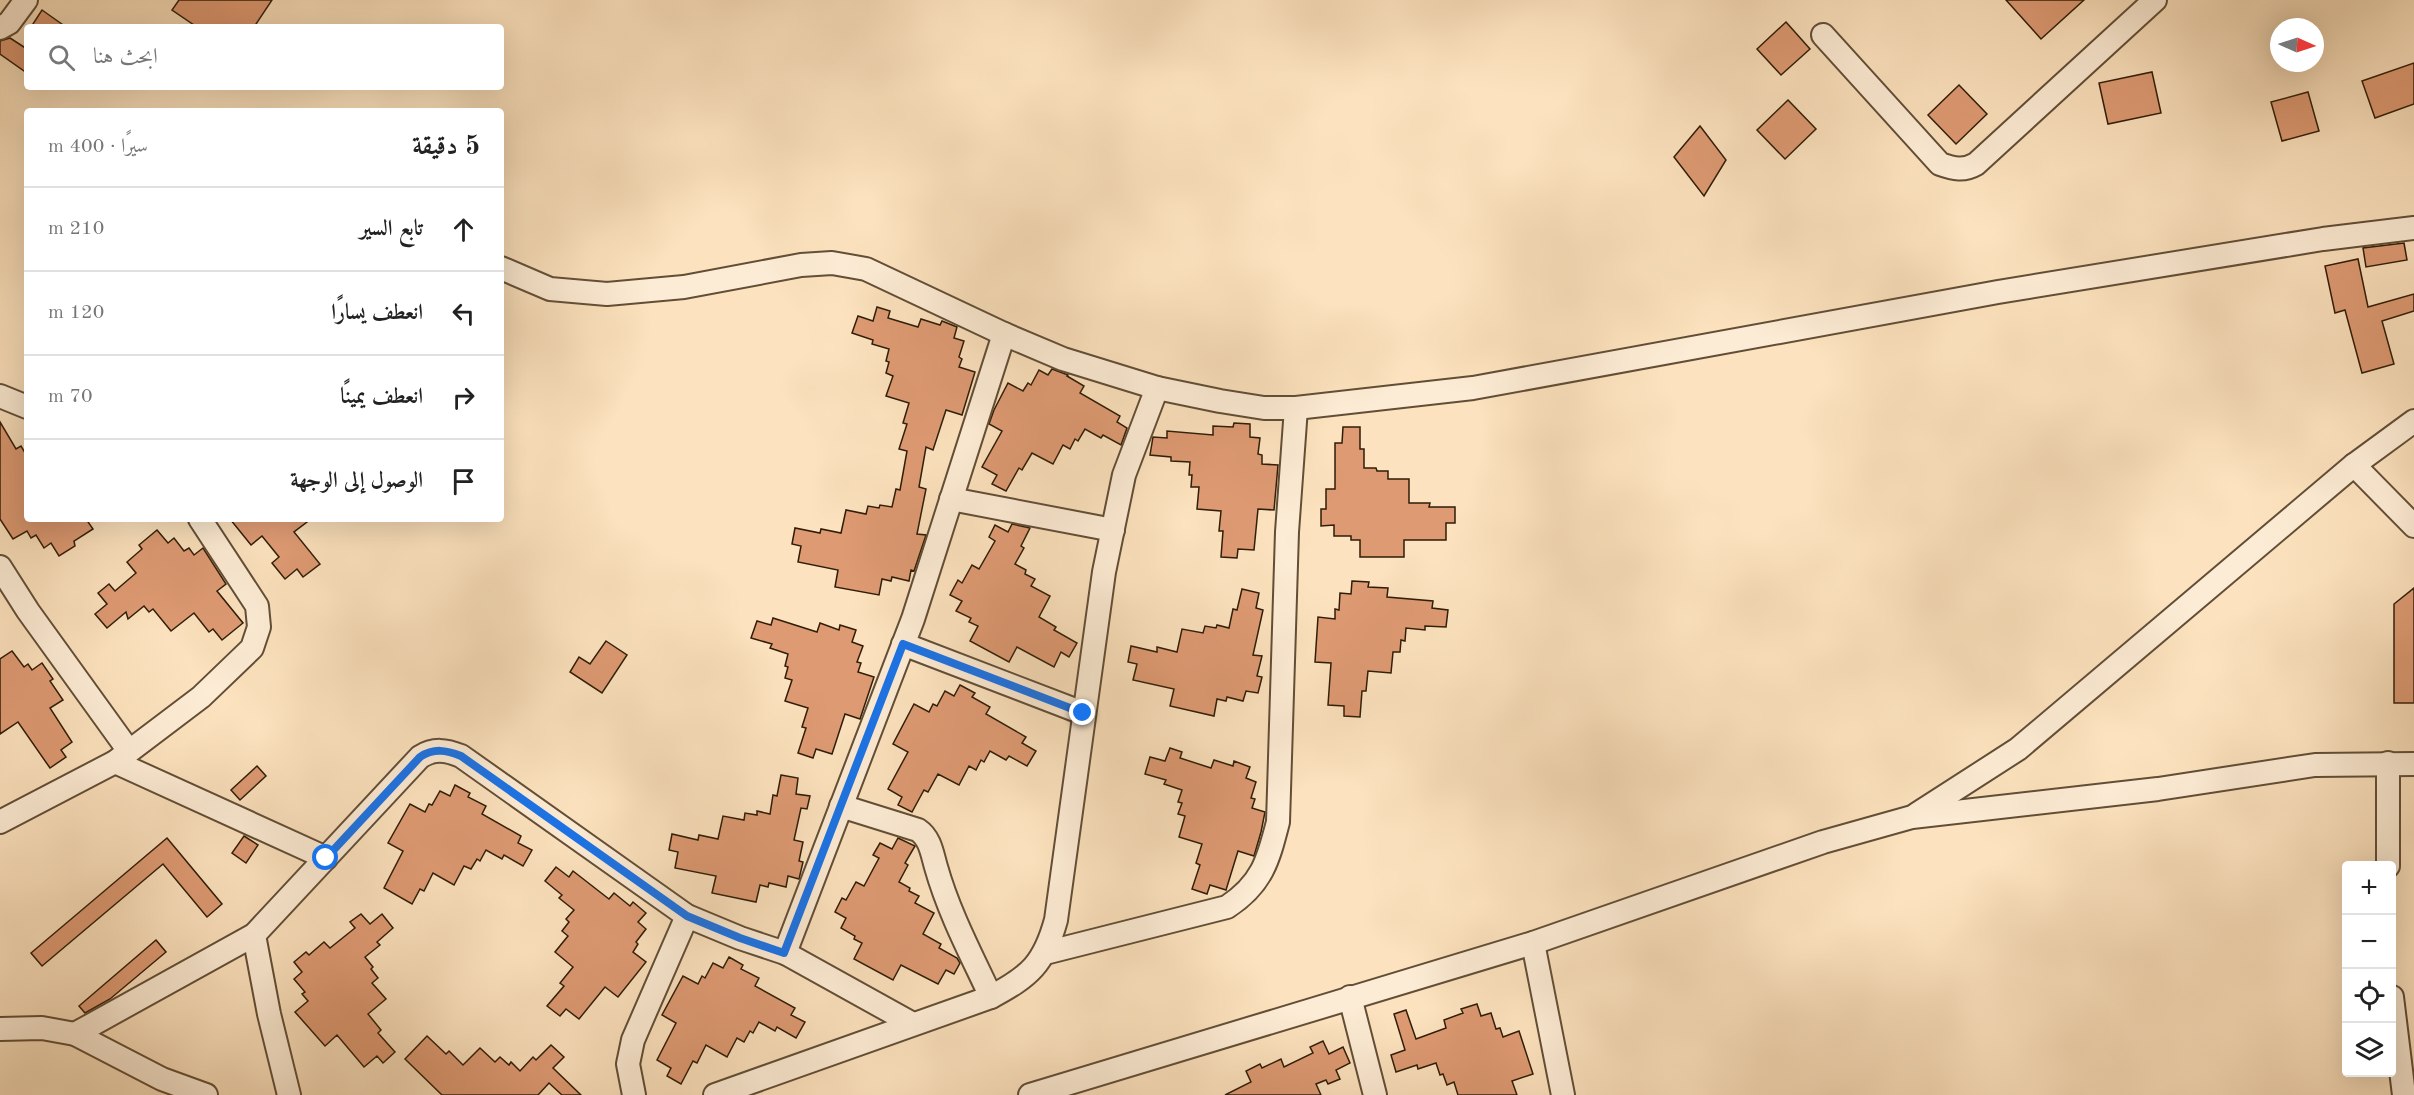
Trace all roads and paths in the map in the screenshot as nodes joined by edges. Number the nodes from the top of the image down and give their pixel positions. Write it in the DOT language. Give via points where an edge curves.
graph roads {
  1 [pos="26,0"];
  2 [pos="2155,0"];
  3 [pos="0,28"];
  4 [pos="1823,35"];
  5 [pos="2414,228"];
  6 [pos="504,269"];
  7 [pos="1004,334"];
  8 [pos="1157,388"];
  9 [pos="0,396"];
  10 [pos="24,405"];
  11 [pos="1296,408"];
  12 [pos="2414,421"];
  13 [pos="2354,465"];
  14 [pos="951,499"];
  15 [pos="202,522"];
  16 [pos="2414,526"];
  17 [pos="1113,530"];
  18 [pos="0,567"];
  19 [pos="903,644"];
  20 [pos="1083,713"];
  21 [pos="122,757"];
  22 [pos="2388,763"];
  23 [pos="2414,764"];
  24 [pos="841,806"];
  25 [pos="1912,817"];
  26 [pos="0,822"];
  27 [pos="326,858"];
  28 [pos="2388,861"];
  29 [pos="687,916"];
  30 [pos="254,934"];
  31 [pos="1533,944"];
  32 [pos="784,953"];
  33 [pos="1045,953"];
  34 [pos="991,997"];
  35 [pos="1350,997"];
  36 [pos="2394,1023"];
  37 [pos="913,1024"];
  38 [pos="0,1029"];
  39 [pos="75,1034"];
  40 [pos="1036,1094"];
  41 [pos="206,1095"];
  42 [pos="289,1095"];
  43 [pos="634,1095"];
  44 [pos="715,1095"];
  45 [pos="1375,1095"];
  46 [pos="1563,1095"];
  47 [pos="2404,1095"];
  1 -- 3 [label="street" via="9,23"];
  2 -- 4 [label="street" via="1968,169 1940,164"];
  5 -- 11 [label="street" via="1998,292 1473,388"];
  6 -- 7 [label="street" via="550,289 607,294 684,287 832,263 866,269"];
  7 -- 8 [label="street" via="1063,359"];
  7 -- 14 [label="street"];
  8 -- 11 [label="street" via="1264,408"];
  8 -- 17 [label="street" via="1124,475"];
  9 -- 10 [label="street"];
  11 -- 33 [label="street" via="1287,532 1278,822 1269,858 1256,882 1227,907"];
  12 -- 13 [label="street"];
  13 -- 16 [label="street"];
  13 -- 25 [label="street" via="2018,749"];
  14 -- 17 [label="street"];
  14 -- 19 [label="street"];
  15 -- 21 [label="street" via="257,606 259,627 252,648 201,697"];
  17 -- 20 [label="street"];
  18 -- 21 [label="street"];
  19 -- 20 [label="street"];
  19 -- 24 [label="street"];
  20 -- 33 [label="street" via="1056,920"];
  21 -- 26 [label="street"];
  21 -- 27 [label="street"];
  22 -- 23 [label="street"];
  22 -- 25 [label="street" via="2315,765 2158,789"];
  22 -- 28 [label="street"];
  24 -- 32 [label="street"];
  24 -- 34 [label="street" via="923,833 946,901"];
  25 -- 31 [label="street" via="1823,842"];
  27 -- 29 [label="street" via="420,757 432,750 442,750 461,756"];
  27 -- 30 [label="street"];
  29 -- 32 [label="street"];
  29 -- 43 [label="street" via="633,1040 628,1064"];
  30 -- 39 [label="street"];
  30 -- 42 [label="street"];
  31 -- 35 [label="street"];
  31 -- 46 [label="street"];
  32 -- 37 [label="street"];
  33 -- 34 [label="street" via="1031,971"];
  34 -- 37 [label="street"];
  35 -- 40 [label="street"];
  35 -- 45 [label="street"];
  36 -- 47 [label="street"];
  37 -- 44 [label="street"];
  38 -- 39 [label="street" via="42,1028"];
  39 -- 41 [label="street" via="162,1079"];
}
